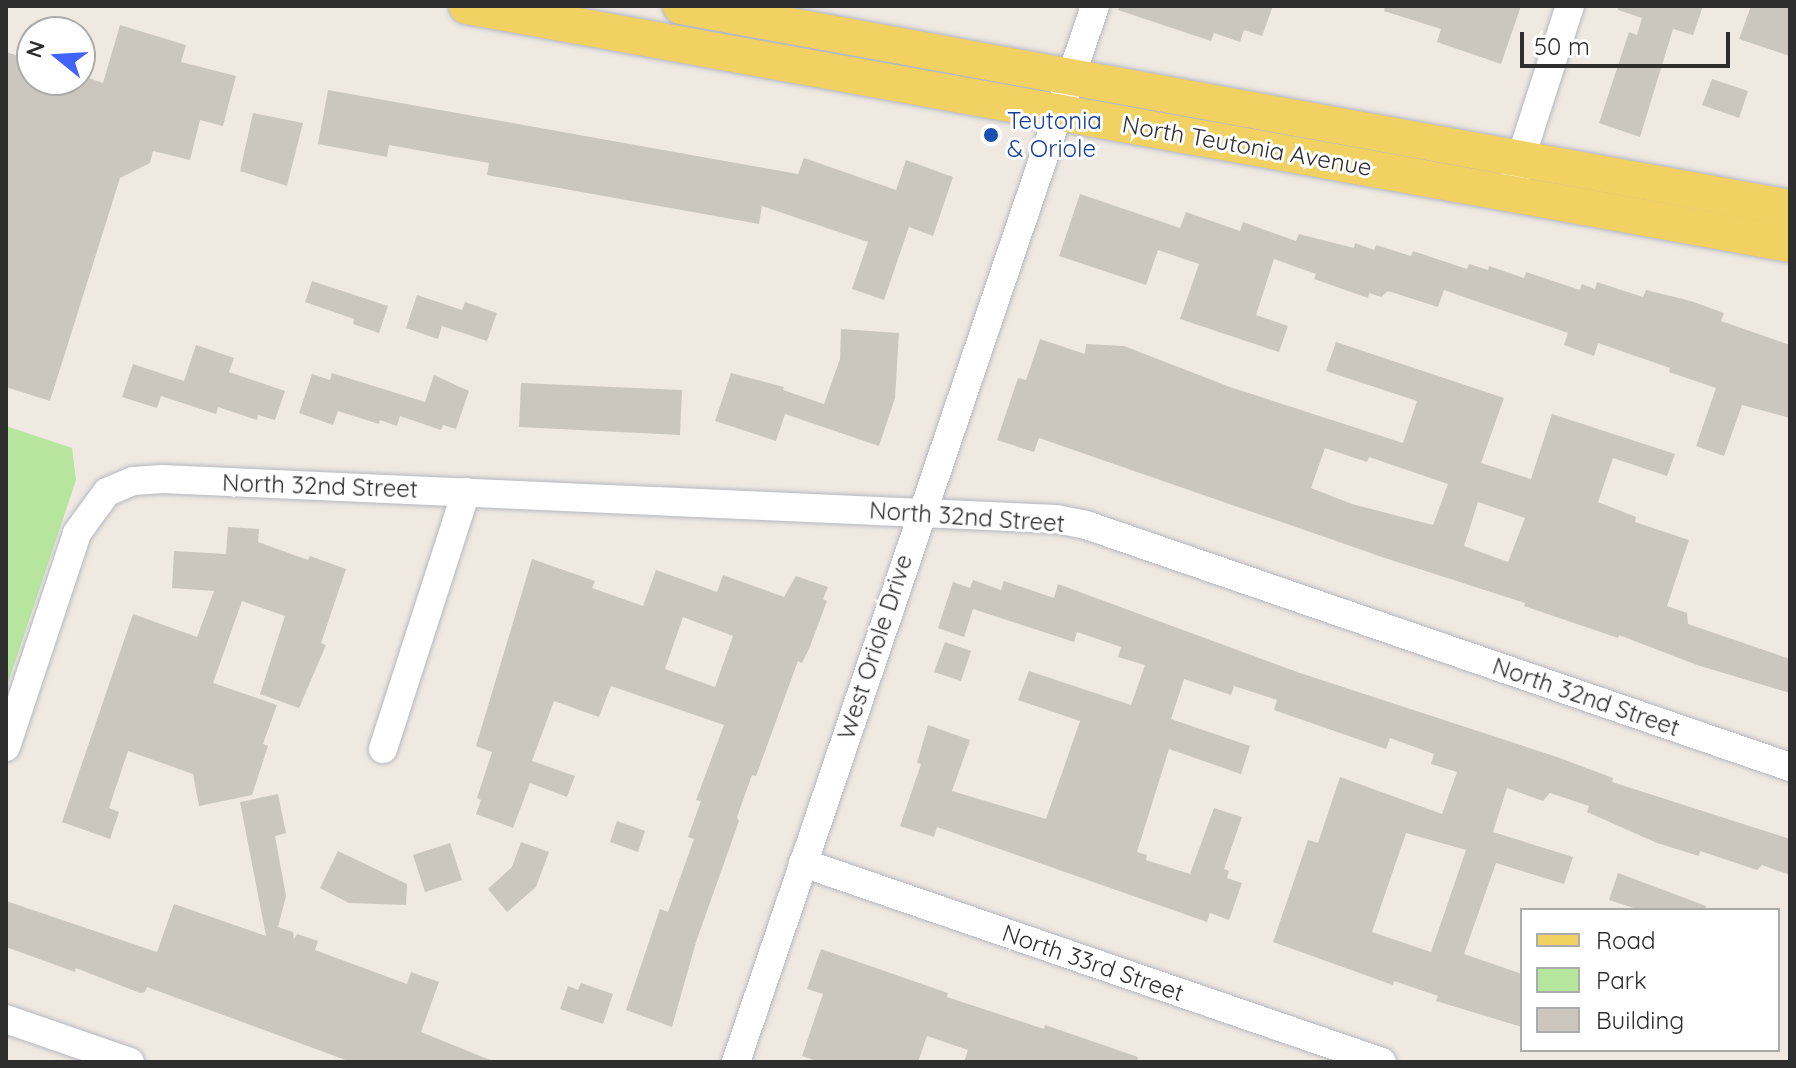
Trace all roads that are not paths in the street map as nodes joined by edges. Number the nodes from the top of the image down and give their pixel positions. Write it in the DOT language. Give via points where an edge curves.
graph roads {
  1 [pos="467,6"];
  2 [pos="682,6"];
  3 [pos="1095,6"];
  4 [pos="1570,6"];
  5 [pos="671,43"];
  6 [pos="1070,79"];
  7 [pos="1059,113"];
  8 [pos="1518,159"];
  9 [pos="1511,194"];
  10 [pos="1790,208"];
  11 [pos="1790,244"];
  12 [pos="466,492"];
  13 [pos="920,512"];
  14 [pos="6,747"];
  15 [pos="383,749"];
  16 [pos="1790,767"];
  17 [pos="803,863"];
  18 [pos="6,1019"];
  19 [pos="130,1062"];
  20 [pos="736,1062"];
  21 [pos="1382,1062"];
  1 -- 5 [label="main road, North Teutonia Avenue"];
  2 -- 5 [label="street"];
  2 -- 6 [label="main road, North Teutonia Avenue"];
  3 -- 6 [label="street, West Oriole Drive"];
  4 -- 8 [label="street"];
  5 -- 7 [label="main road, North Teutonia Avenue"];
  6 -- 7 [label="street, West Oriole Drive"];
  6 -- 8 [label="main road, North Teutonia Avenue"];
  7 -- 9 [label="main road, North Teutonia Avenue"];
  7 -- 13 [label="street, West Oriole Drive"];
  8 -- 9 [label="street"];
  8 -- 10 [label="main road, North Teutonia Avenue"];
  9 -- 11 [label="main road, North Teutonia Avenue"];
  12 -- 13 [label="street, North 32nd Street"];
  12 -- 14 [label="street, North 32nd Street" via="162,479 133,481 107,492 77,533"];
  12 -- 15 [label="street"];
  13 -- 16 [label="street, North 32nd Street" via="1086,525"];
  13 -- 17 [label="street, West Oriole Drive"];
  17 -- 20 [label="street, West Oriole Drive"];
  17 -- 21 [label="street, North 33rd Street"];
  18 -- 19 [label="street"];
}
